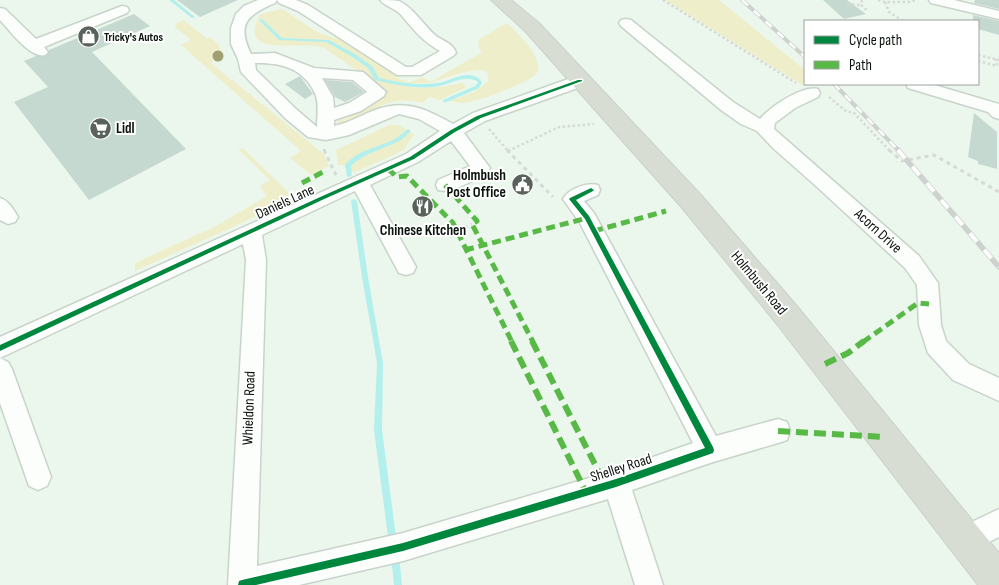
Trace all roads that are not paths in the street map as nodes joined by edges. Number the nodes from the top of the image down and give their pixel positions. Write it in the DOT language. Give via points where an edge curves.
graph roads {
  1 [pos="5,0"];
  2 [pos="269,0"];
  3 [pos="279,0"];
  4 [pos="284,0"];
  5 [pos="387,0"];
  6 [pos="500,0"];
  7 [pos="936,0"];
  8 [pos="0,2"];
  9 [pos="963,3"];
  10 [pos="122,10"];
  11 [pos="0,12"];
  12 [pos="999,15"];
  13 [pos="626,23"];
  14 [pos="246,59"];
  15 [pos="311,73"];
  16 [pos="580,81"];
  17 [pos="917,85"];
  18 [pos="812,93"];
  19 [pos="999,113"];
  20 [pos="324,117"];
  21 [pos="766,128"];
  22 [pos="453,131"];
  23 [pos="321,134"];
  24 [pos="445,185"];
  25 [pos="351,186"];
  26 [pos="591,190"];
  27 [pos="251,231"];
  28 [pos="406,267"];
  29 [pos="3,341"];
  30 [pos="0,369"];
  31 [pos="999,390"];
  32 [pos="778,431"];
  33 [pos="710,450"];
  34 [pos="38,477"];
  35 [pos="616,484"];
  36 [pos="999,522"];
  37 [pos="965,540"];
  38 [pos="999,582"];
  39 [pos="242,585"];
  40 [pos="649,585"];
  1 -- 8 [label="street"];
  2 -- 3 [label="street"];
  2 -- 14 [label="street" via="241,17 239,44"];
  4 -- 5 [label="street" via="303,8 403,72 414,72 448,54 448,50 432,40 407,12"];
  6 -- 16 [label="highway, Holmbush Road" via="532,27"];
  7 -- 9 [label="street"];
  9 -- 12 [label="street"];
  10 -- 11 [label="street" via="37,49"];
  13 -- 21 [label="street" via="727,106"];
  14 -- 15 [label="street" via="275,58"];
  14 -- 23 [label="street" via="249,72 291,114"];
  15 -- 20 [label="street" via="325,97"];
  15 -- 20 [label="street" via="357,76 378,92 355,107"];
  16 -- 22 [label="street, Daniels Lane" via="480,117"];
  16 -- 37 [label="highway, Holmbush Road" via="692,202 786,314"];
  17 -- 19 [label="street" via="994,108"];
  18 -- 21 [label="street" via="768,120"];
  20 -- 23 [label="street"];
  21 -- 31 [label="street, Acorn Drive" via="779,144 912,262 927,283 930,325 936,346 961,372"];
  22 -- 23 [label="street" via="424,115 399,109 349,129"];
  22 -- 24 [label="street" via="481,168"];
  22 -- 25 [label="street, Daniels Lane" via="412,158"];
  25 -- 27 [label="street, Daniels Lane"];
  25 -- 28 [label="street"];
  26 -- 33 [label="street" via="572,200 594,231"];
  27 -- 29 [label="street, Daniels Lane"];
  27 -- 39 [label="street, Whieldon Road" via="256,260"];
  30 -- 34 [label="street"];
  32 -- 33 [label="street, Shelley Road"];
  33 -- 35 [label="street, Shelley Road"];
  35 -- 39 [label="street, Shelley Road" via="391,551"];
  35 -- 40 [label="street, Shelley Road"];
  36 -- 37 [label="street"];
  37 -- 38 [label="highway, Holmbush Road"];
}
